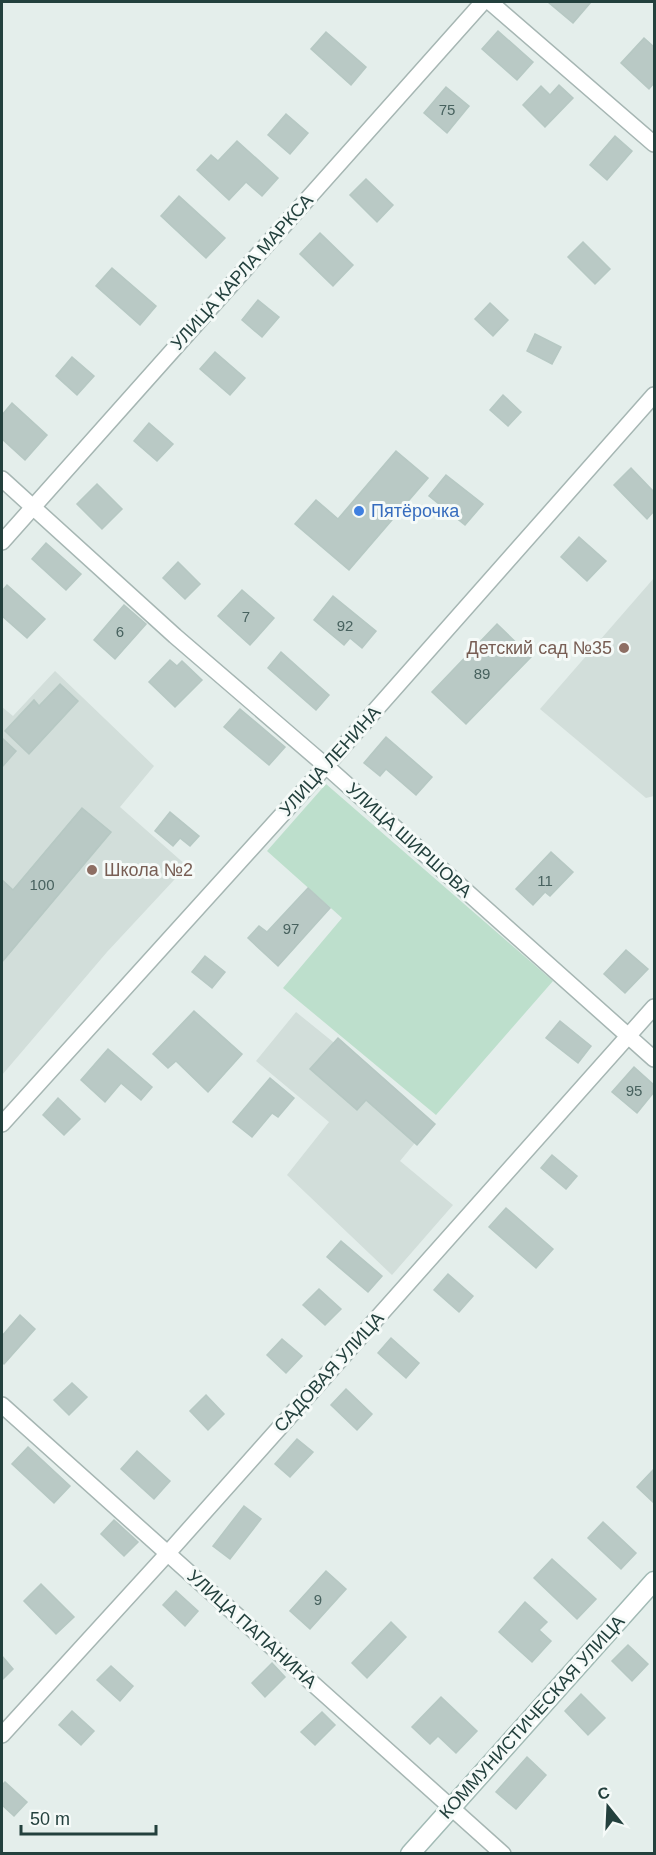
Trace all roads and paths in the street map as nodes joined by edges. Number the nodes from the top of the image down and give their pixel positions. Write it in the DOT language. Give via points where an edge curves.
graph roads {
  1 [pos="483,2"];
  2 [pos="490,2"];
  3 [pos="654,144"];
  4 [pos="654,394"];
  5 [pos="2,479"];
  6 [pos="33,508"];
  7 [pos="2,542"];
  8 [pos="326,766"];
  9 [pos="654,1007"];
  10 [pos="629,1036"];
  11 [pos="654,1059"];
  12 [pos="2,1124"];
  13 [pos="2,1406"];
  14 [pos="168,1553"];
  15 [pos="654,1581"];
  16 [pos="2,1735"];
  17 [pos="451,1808"];
  18 [pos="410,1854"];
  19 [pos="503,1854"];
  1 -- 6 [label="street, УЛИЦА КАРЛА МАРКСА"];
  2 -- 3 [label="street"];
  4 -- 8 [label="street, УЛИЦА ЛЕНИНА"];
  5 -- 6 [label="street, УЛИЦА ШИРШОВА"];
  6 -- 7 [label="street, УЛИЦА КАРЛА МАРКСА"];
  6 -- 8 [label="street, УЛИЦА ШИРШОВА"];
  8 -- 10 [label="street, УЛИЦА ШИРШОВА"];
  8 -- 12 [label="street, УЛИЦА ЛЕНИНА"];
  9 -- 10 [label="street, САДОВАЯ УЛИЦА"];
  10 -- 11 [label="street, УЛИЦА ШИРШОВА"];
  10 -- 14 [label="street, САДОВАЯ УЛИЦА"];
  13 -- 14 [label="street, УЛИЦА ПАПАНИНА"];
  14 -- 16 [label="street, САДОВАЯ УЛИЦА"];
  14 -- 17 [label="street, УЛИЦА ПАПАНИНА"];
  15 -- 17 [label="street, КОММУНИСТИЧЕСКАЯ УЛИЦА"];
  17 -- 18 [label="street, КОММУНИСТИЧЕСКАЯ УЛИЦА"];
  17 -- 19 [label="street, УЛИЦА ПАПАНИНА"];
}
